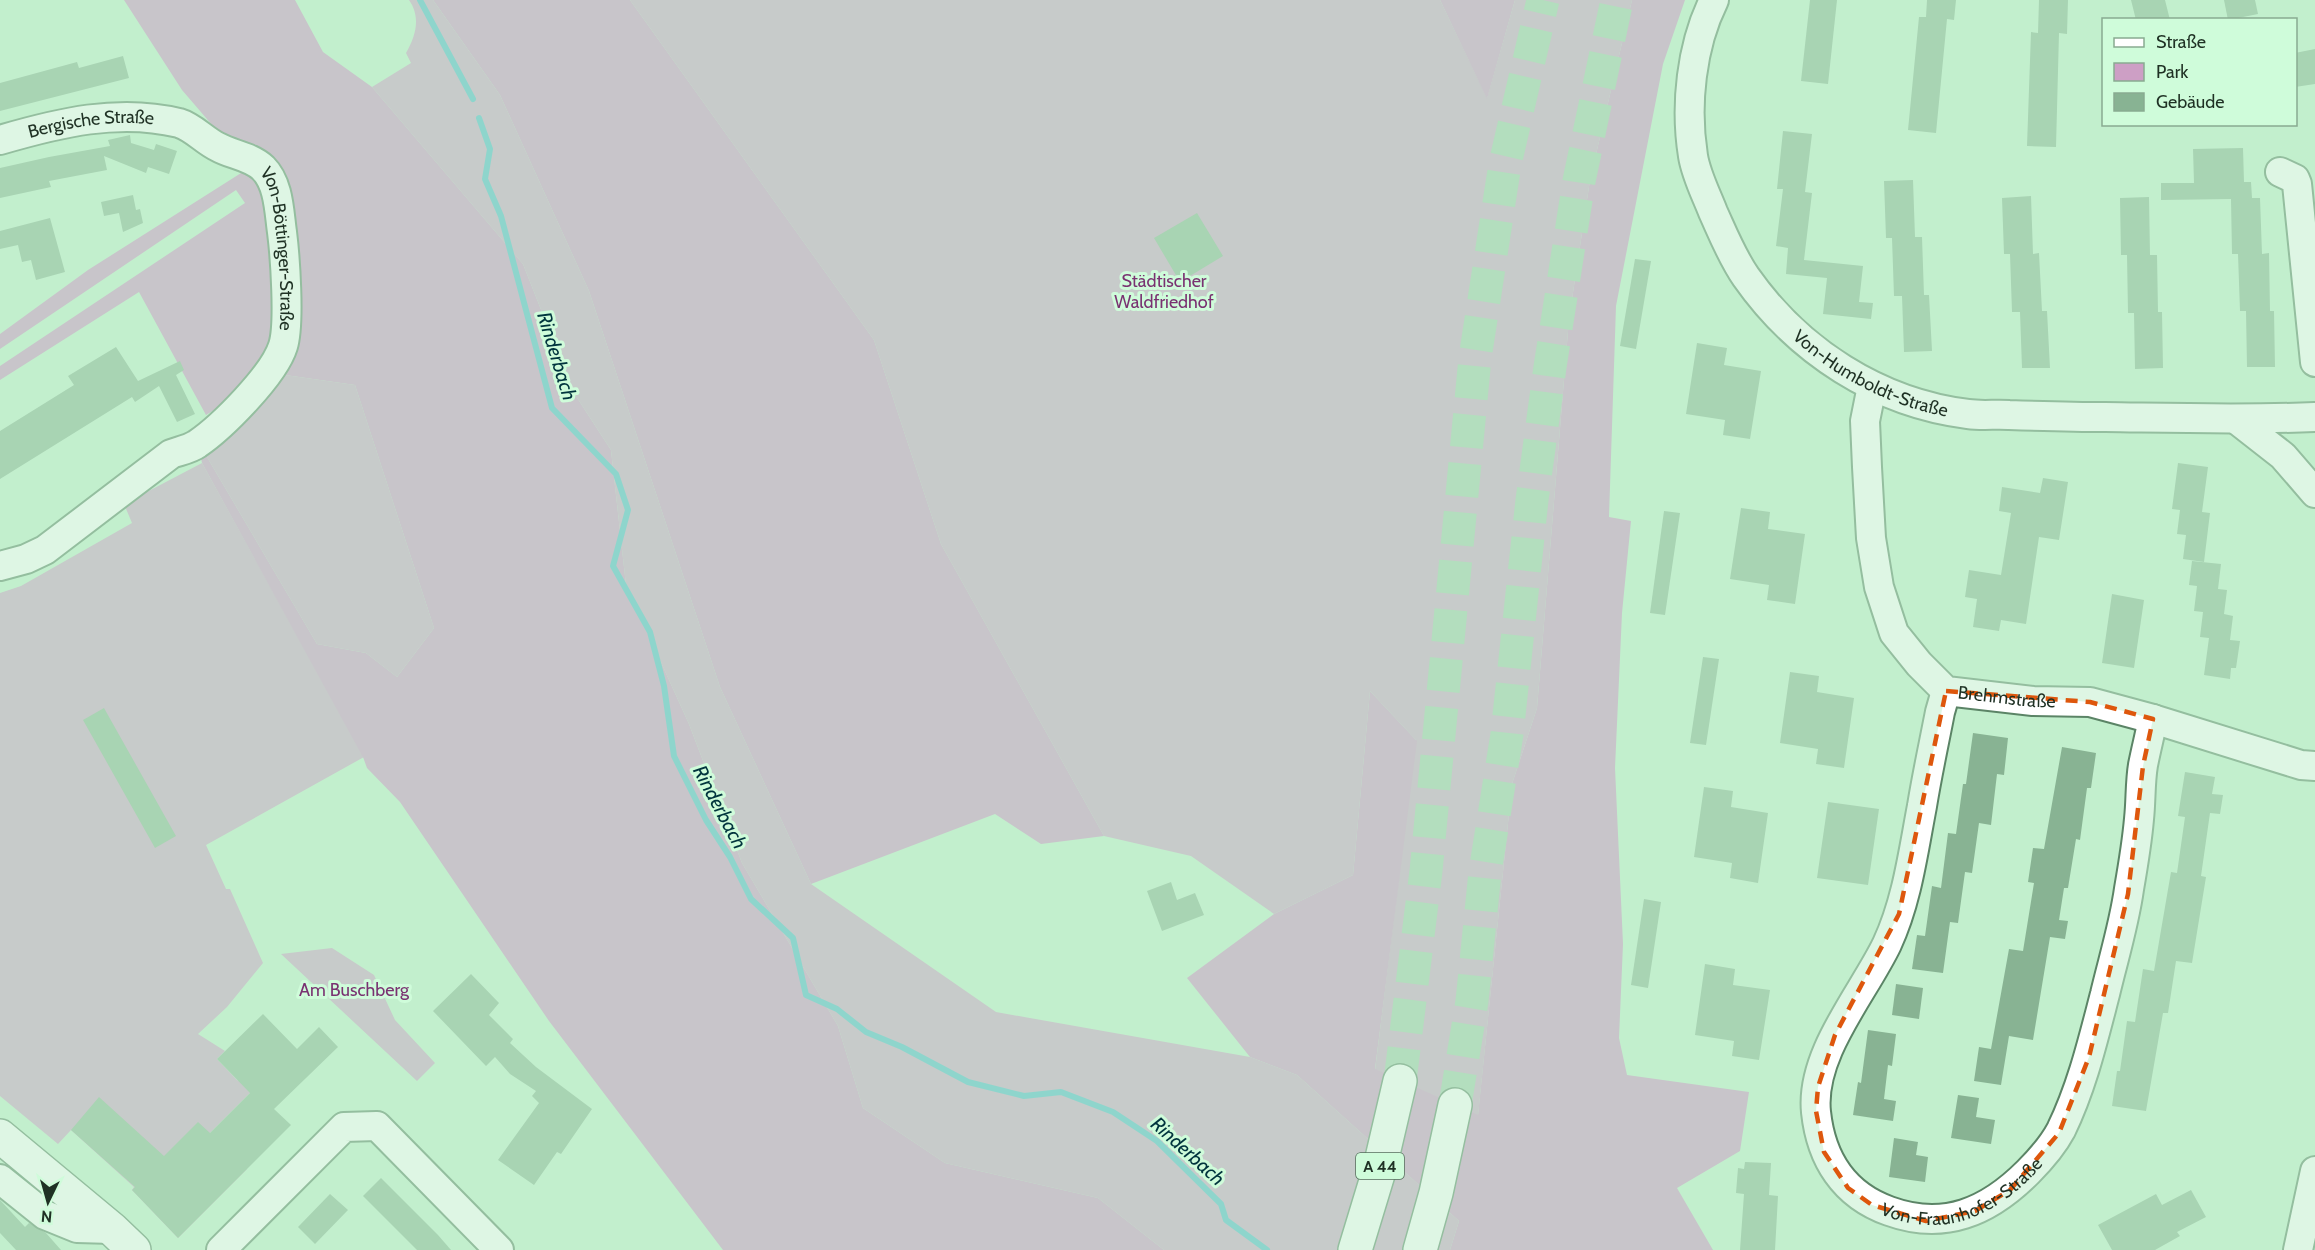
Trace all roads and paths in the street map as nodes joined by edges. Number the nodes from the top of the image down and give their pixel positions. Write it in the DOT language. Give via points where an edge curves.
graph roads {
  1 [pos="1714,0"];
  2 [pos="182,124"];
  3 [pos="0,140"];
  4 [pos="2280,172"];
  5 [pos="2315,362"];
  6 [pos="1872,386"];
  7 [pos="2315,417"];
  8 [pos="2237,420"];
  9 [pos="2315,493"];
  10 [pos="0,566"];
  11 [pos="1946,691"];
  12 [pos="2153,718"];
  13 [pos="2315,766"];
  14 [pos="1401,1081"];
  15 [pos="1455,1105"];
  16 [pos="0,1136"];
  17 [pos="2315,1171"];
  18 [pos="0,1179"];
  19 [pos="123,1239"];
  20 [pos="221,1250"];
  21 [pos="499,1250"];
  22 [pos="1355,1250"];
  23 [pos="1420,1250"];
  24 [pos="2298,1250"];
  1 -- 6 [label="street, Von-Humboldt-Straße" via="1696,58 1690,107 1693,158 1703,188 1728,247 1767,303 1816,351"];
  2 -- 3 [label="street, Bergische Straße" via="98,117"];
  2 -- 10 [label="street, Von-Böttinger-Straße" via="219,148 255,162 271,179 282,239 286,322 283,346 251,395 196,445 171,454 45,550"];
  4 -- 5 [label="street" via="2297,184"];
  6 -- 8 [label="street, Von-Humboldt-Straße" via="1920,404 1971,414"];
  6 -- 11 [label="street, Brehmstraße" via="1865,421 1870,538 1879,586 1893,633"];
  7 -- 8 [label="street, Von-Humboldt-Straße"];
  8 -- 9 [label="street" via="2283,456"];
  11 -- 12 [label="street, Brehmstraße" via="2033,701 2090,702"];
  11 -- 12 [label="street, Von-Fraunhofer-Straße" via="1899,914 1886,945 1835,1035 1818,1087 1816,1111 1824,1152 1848,1188 1872,1205 1926,1221 1974,1211 2010,1190 2059,1133 2075,1098 2089,1057 2128,894 2143,766"];
  12 -- 13 [label="street, Brehmstraße" via="2301,765"];
  14 -- 22 [label="main road, A 44"];
  15 -- 23 [label="main road"];
  16 -- 19 [label="main road"];
  17 -- 24 [label="street"];
  18 -- 19 [label="street" via="45,1215 77,1228"];
  20 -- 21 [label="street" via="344,1127 377,1126"];
}
